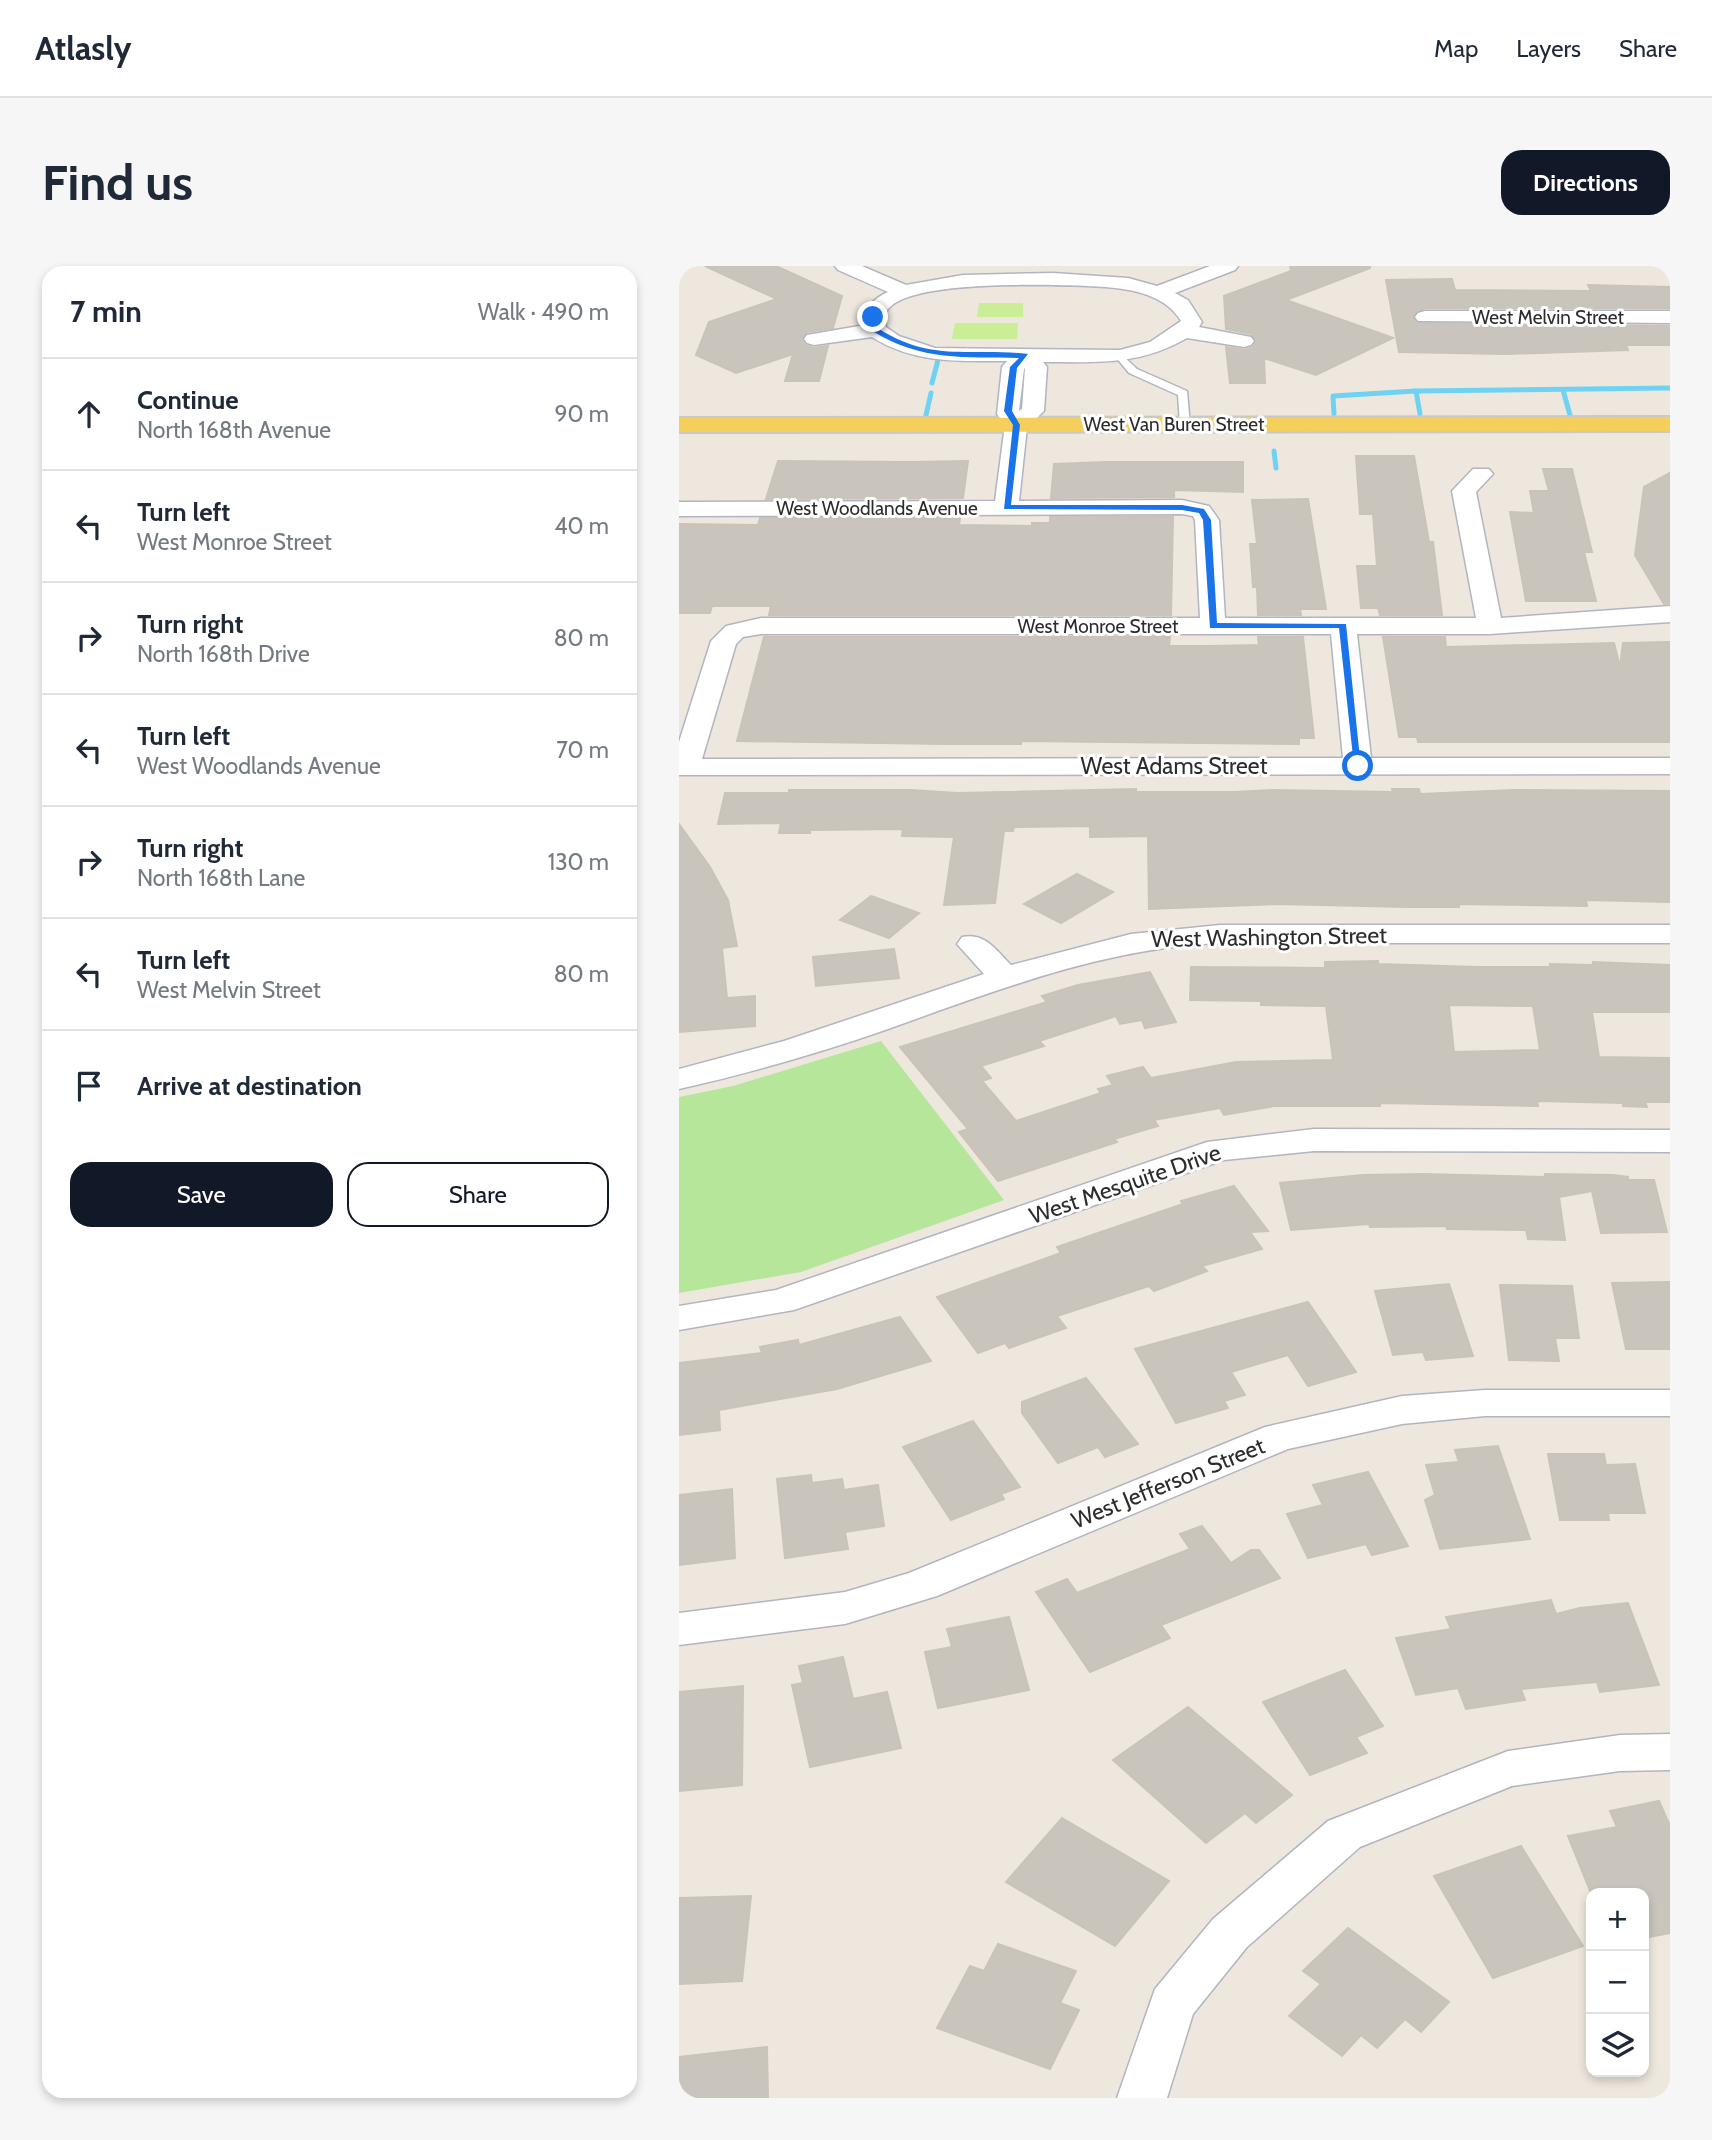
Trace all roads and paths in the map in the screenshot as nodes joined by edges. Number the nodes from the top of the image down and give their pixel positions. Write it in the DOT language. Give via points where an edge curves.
graph roads {
  1 [pos="845,266"];
  2 [pos="1228,266"];
  3 [pos="1035,274"];
  4 [pos="1161,290"];
  5 [pos="905,292"];
  6 [pos="1425,317"];
  7 [pos="1670,317"];
  8 [pos="874,324"];
  9 [pos="1184,331"];
  10 [pos="814,339"];
  11 [pos="1244,341"];
  12 [pos="1025,356"];
  13 [pos="1120,356"];
  14 [pos="1187,424"];
  15 [pos="1670,424"];
  16 [pos="679,425"];
  17 [pos="1015,432"];
  18 [pos="679,439"];
  19 [pos="1670,439"];
  20 [pos="1481,474"];
  21 [pos="1006,508"];
  22 [pos="679,509"];
  23 [pos="1670,614"];
  24 [pos="1213,626"];
  25 [pos="1343,626"];
  26 [pos="1490,626"];
  27 [pos="1358,766"];
  28 [pos="1670,766"];
  29 [pos="682,767"];
  30 [pos="1670,934"];
  31 [pos="973,944"];
  32 [pos="1005,977"];
  33 [pos="679,1079"];
  34 [pos="1670,1141"];
  35 [pos="679,1318"];
  36 [pos="1670,1403"];
  37 [pos="679,1629"];
  38 [pos="1670,1752"];
  39 [pos="1142,2098"];
  1 -- 5 [label="street"];
  2 -- 4 [label="street"];
  3 -- 4 [label="street"];
  3 -- 5 [label="street" via="928,285"];
  4 -- 9 [label="street" via="1189,310 1192,322"];
  5 -- 8 [label="street" via="874,310"];
  6 -- 7 [label="street, West Melvin Street"];
  8 -- 10 [label="street"];
  8 -- 12 [label="street" via="892,340 933,354"];
  9 -- 11 [label="street"];
  9 -- 13 [label="street" via="1157,347"];
  12 -- 13 [label="street"];
  12 -- 17 [label="street" via="1036,367 1033,411"];
  13 -- 14 [label="lane" via="1133,370 1183,393"];
  14 -- 15 [label="main road, West Van Buren Street"];
  14 -- 17 [label="main road, West Van Buren Street"];
  16 -- 17 [label="main road, West Van Buren Street"];
  17 -- 18 [label="main road, West Van Buren Street"];
  17 -- 19 [label="main road, West Van Buren Street"];
  17 -- 21 [label="street"];
  20 -- 26 [label="street" via="1464,491"];
  21 -- 22 [label="street, West Woodlands Avenue"];
  21 -- 24 [label="street, West Woodlands Avenue" via="1202,511 1207,520"];
  23 -- 26 [label="street, West Monroe Street"];
  24 -- 25 [label="street, West Monroe Street"];
  24 -- 29 [label="street, West Monroe Street" via="761,626 735,631 724,641"];
  25 -- 26 [label="street, West Monroe Street"];
  25 -- 27 [label="street"];
  27 -- 28 [label="street, West Adams Street"];
  27 -- 29 [label="street, West Adams Street"];
  30 -- 32 [label="street, West Washington Street" via="1195,934 1097,948"];
  31 -- 32 [label="street"];
  32 -- 33 [label="street, West Washington Street" via="753,1061"];
  34 -- 35 [label="street, West Mesquite Drive" via="1314,1140 1219,1150 781,1301"];
  36 -- 37 [label="street, West Jefferson Street" via="1485,1402 1402,1410 1279,1437 922,1585 845,1608"];
  38 -- 39 [label="street" via="1620,1753 1508,1769 1344,1834 1230,1933 1172,2004"];
}
